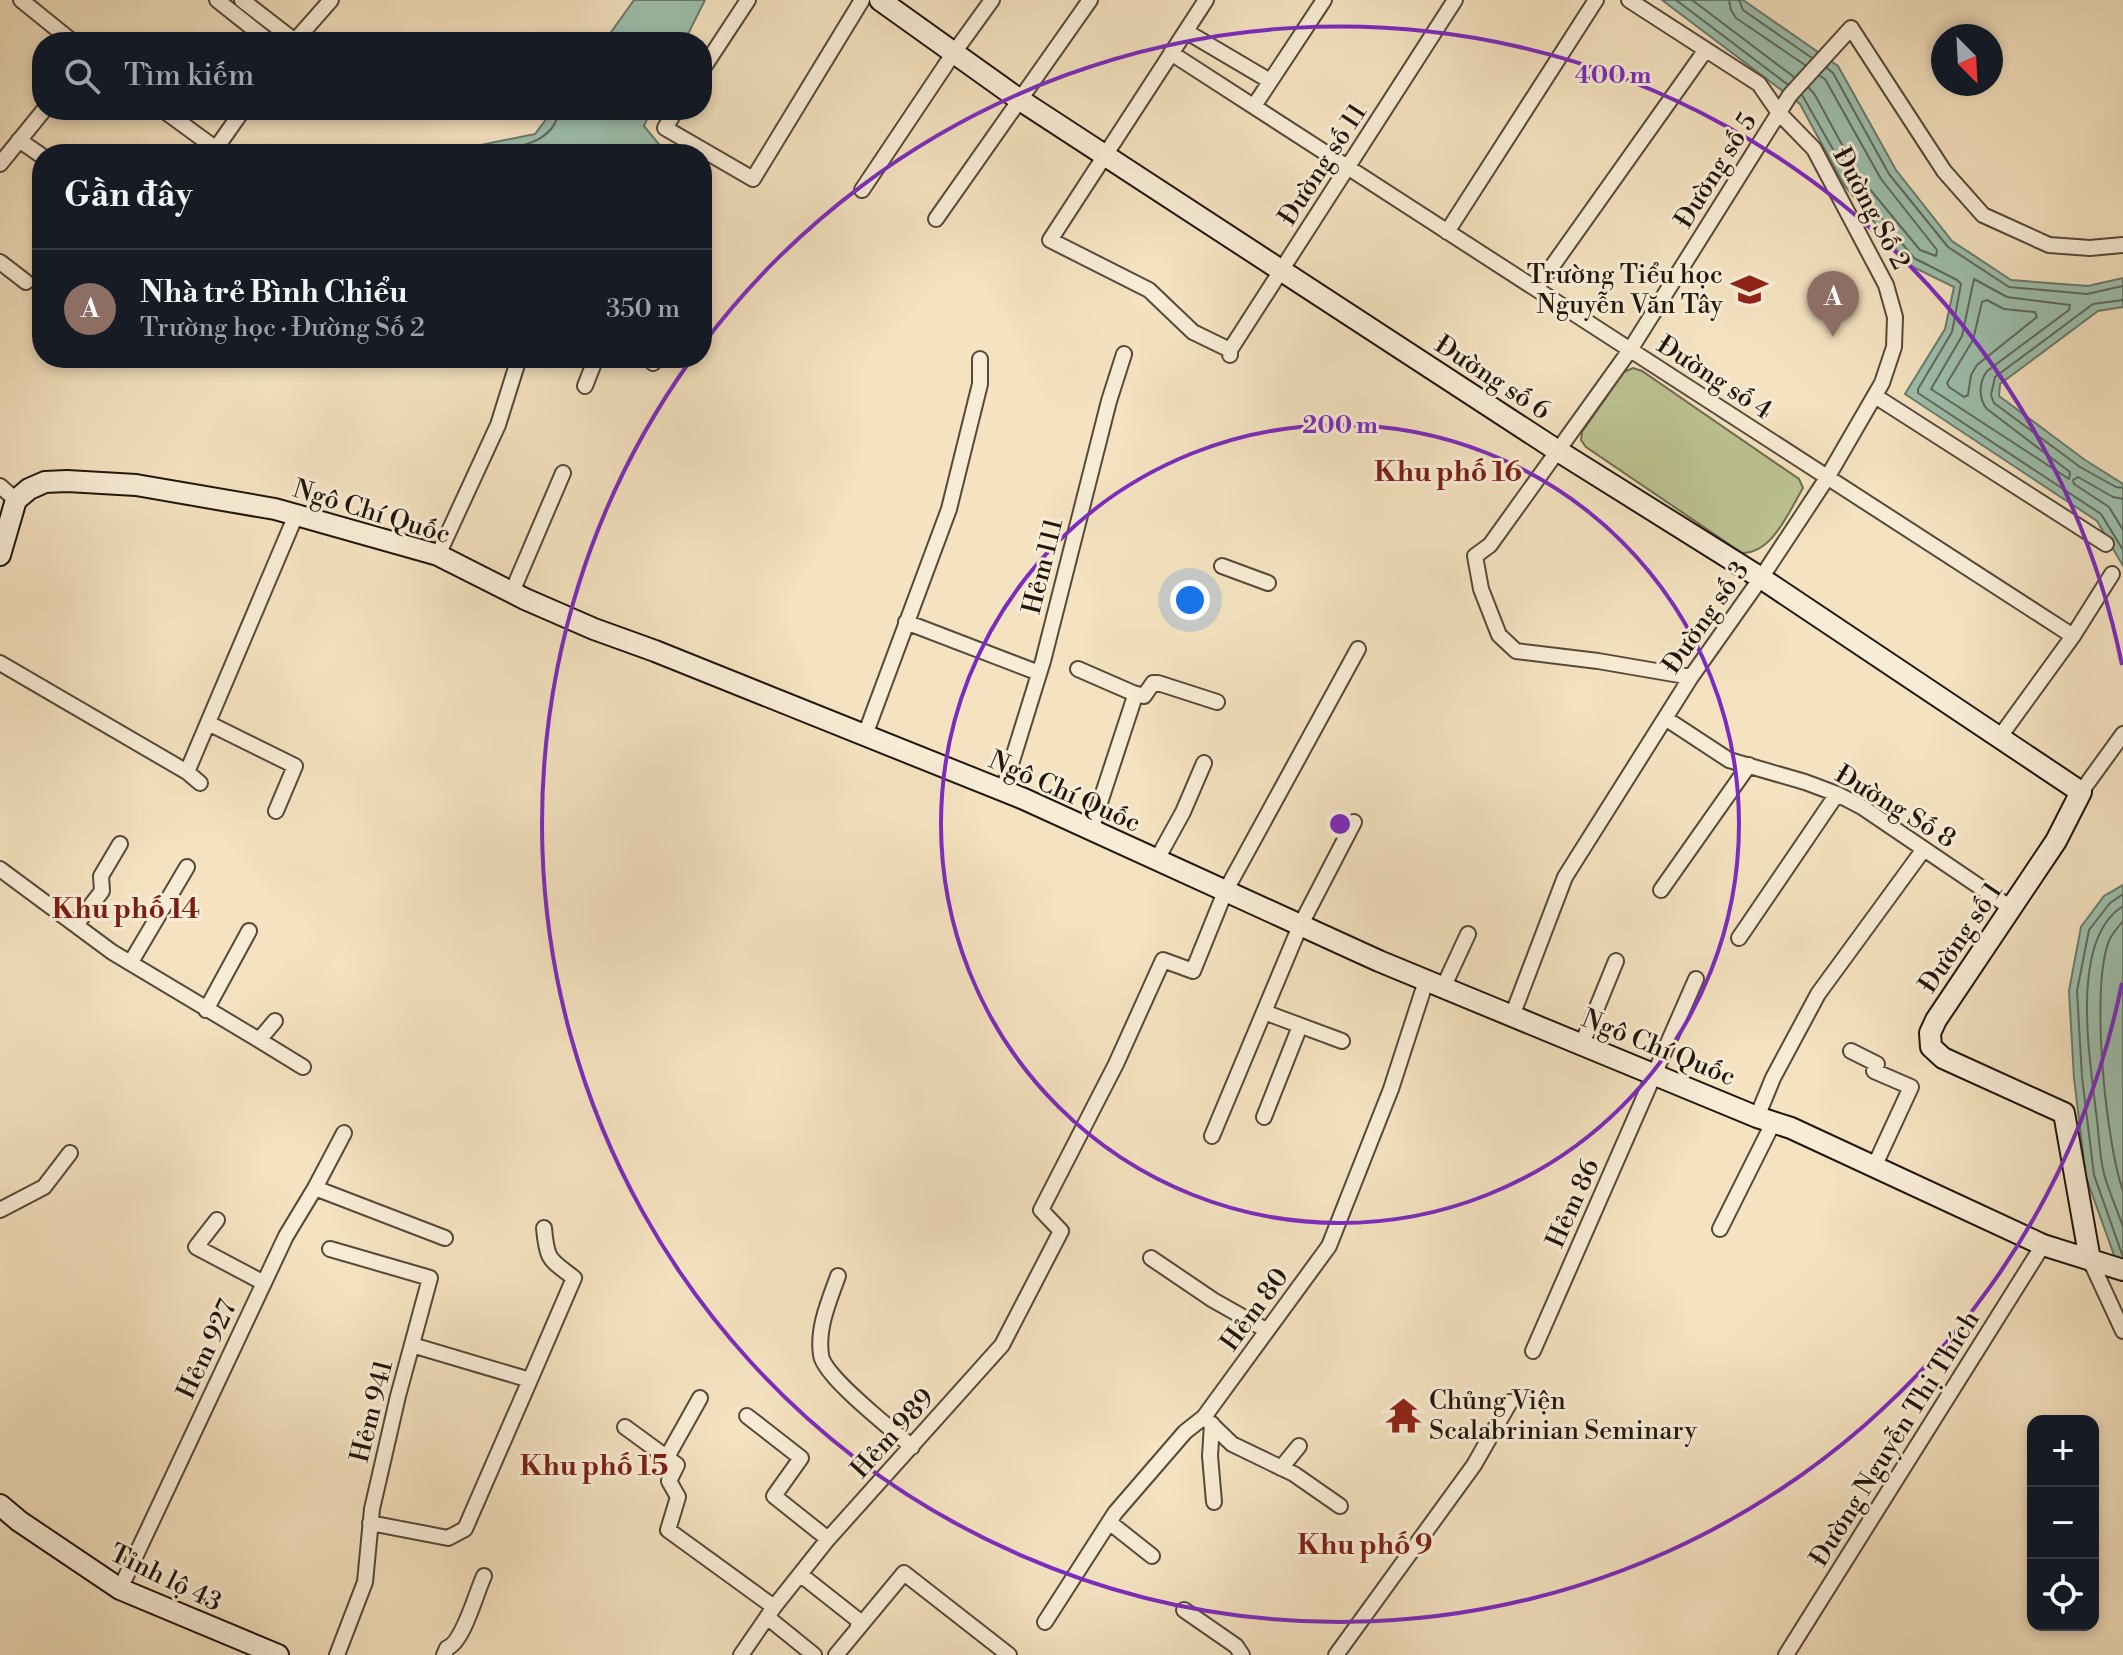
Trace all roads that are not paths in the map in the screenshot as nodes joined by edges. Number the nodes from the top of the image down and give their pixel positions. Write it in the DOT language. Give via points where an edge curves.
graph roads {
  1 [pos="21,0"];
  2 [pos="217,0"];
  3 [pos="242,0"];
  4 [pos="331,0"];
  5 [pos="748,0"];
  6 [pos="862,0"];
  7 [pos="880,0"];
  8 [pos="992,0"];
  9 [pos="1090,0"];
  10 [pos="1206,0"];
  11 [pos="1324,0"];
  12 [pos="1455,0"];
  13 [pos="1596,0"];
  14 [pos="1629,0"];
  15 [pos="61,32"];
  16 [pos="257,32"];
  17 [pos="282,32"];
  18 [pos="303,32"];
  19 [pos="1187,32"];
  20 [pos="1705,51"];
  21 [pos="1171,53"];
  22 [pos="953,54"];
  23 [pos="712,55"];
  24 [pos="1270,81"];
  25 [pos="1020,100"];
  26 [pos="1254,106"];
  27 [pos="1779,113"];
  28 [pos="36,120"];
  29 [pos="175,120"];
  30 [pos="236,120"];
  31 [pos="670,120"];
  32 [pos="19,140"];
  33 [pos="204,144"];
  34 [pos="218,144"];
  35 [pos="693,144"];
  36 [pos="32,149"];
  37 [pos="1105,154"];
  38 [pos="712,155"];
  39 [pos="0,164"];
  40 [pos="1350,167"];
  41 [pos="862,190"];
  42 [pos="936,219"];
  43 [pos="1447,232"];
  44 [pos="2123,245"];
  45 [pos="0,262"];
  46 [pos="1282,270"];
  47 [pos="26,282"];
  48 [pos="1536,289"];
  49 [pos="1630,350"];
  50 [pos="1124,354"];
  51 [pos="980,359"];
  52 [pos="516,368"];
  53 [pos="592,368"];
  54 [pos="585,386"];
  55 [pos="1878,389"];
  56 [pos="1559,452"];
  57 [pos="563,473"];
  58 [pos="1827,478"];
  59 [pos="0,486"];
  60 [pos="16,500"];
  61 [pos="296,515"];
  62 [pos="2106,544"];
  63 [pos="0,555"];
  64 [pos="438,555"];
  65 [pos="1222,566"];
  66 [pos="2112,574"];
  67 [pos="1761,578"];
  68 [pos="1268,583"];
  69 [pos="512,592"];
  70 [pos="906,622"];
  71 [pos="2073,636"];
  72 [pos="1358,649"];
  73 [pos="0,663"];
  74 [pos="1078,669"];
  75 [pos="1039,673"];
  76 [pos="1691,677"];
  77 [pos="1133,693"];
  78 [pos="1217,702"];
  79 [pos="1665,718"];
  80 [pos="208,723"];
  81 [pos="2123,734"];
  82 [pos="865,735"];
  83 [pos="1999,738"];
  84 [pos="1204,763"];
  85 [pos="1749,765"];
  86 [pos="187,772"];
  87 [pos="200,783"];
  88 [pos="1003,790"];
  89 [pos="2081,792"];
  90 [pos="1837,794"];
  91 [pos="276,811"];
  92 [pos="1354,822"];
  93 [pos="1091,830"];
  94 [pos="120,844"];
  95 [pos="1924,849"];
  96 [pos="1156,861"];
  97 [pos="187,867"];
  98 [pos="0,869"];
  99 [pos="1661,890"];
  100 [pos="1225,892"];
  101 [pos="2011,908"];
  102 [pos="76,925"];
  103 [pos="1300,926"];
  104 [pos="249,931"];
  105 [pos="1468,934"];
  106 [pos="1739,938"];
  107 [pos="1616,961"];
  108 [pos="131,962"];
  109 [pos="1696,979"];
  110 [pos="1435,984"];
  111 [pos="206,1010"];
  112 [pos="1264,1012"];
  113 [pos="1512,1016"];
  114 [pos="275,1021"];
  115 [pos="1300,1026"];
  116 [pos="259,1040"];
  117 [pos="1342,1041"];
  118 [pos="1582,1044"];
  119 [pos="1851,1051"];
  120 [pos="303,1067"];
  121 [pos="1654,1074"];
  122 [pos="1264,1117"];
  123 [pos="1766,1119"];
  124 [pos="344,1133"];
  125 [pos="1212,1136"];
  126 [pos="70,1153"];
  127 [pos="1874,1167"];
  128 [pos="315,1188"];
  129 [pos="0,1208"];
  130 [pos="217,1220"];
  131 [pos="544,1228"];
  132 [pos="1720,1229"];
  133 [pos="445,1238"];
  134 [pos="2043,1245"];
  135 [pos="330,1249"];
  136 [pos="1151,1258"];
  137 [pos="2090,1260"];
  138 [pos="2123,1270"];
  139 [pos="838,1276"];
  140 [pos="264,1283"];
  141 [pos="1266,1330"];
  142 [pos="2123,1331"];
  143 [pos="412,1345"];
  144 [pos="1533,1351"];
  145 [pos="530,1380"];
  146 [pos="700,1398"];
  147 [pos="1510,1402"];
  148 [pos="747,1416"];
  149 [pos="1208,1420"];
  150 [pos="625,1427"];
  151 [pos="1299,1446"];
  152 [pos="912,1447"];
  153 [pos="667,1457"];
  154 [pos="1281,1468"];
  155 [pos="1214,1502"];
  156 [pos="0,1505"];
  157 [pos="1340,1506"];
  158 [pos="1109,1522"];
  159 [pos="370,1523"];
  160 [pos="828,1539"];
  161 [pos="1152,1556"];
  162 [pos="801,1575"];
  163 [pos="484,1576"];
  164 [pos="120,1589"];
  165 [pos="1184,1610"];
  166 [pos="771,1612"];
  167 [pos="1045,1622"];
  168 [pos="858,1625"];
  169 [pos="278,1655"];
  170 [pos="337,1655"];
  171 [pos="444,1655"];
  172 [pos="741,1655"];
  173 [pos="814,1655"];
  174 [pos="836,1655"];
  175 [pos="1009,1655"];
  176 [pos="1242,1655"];
  177 [pos="1336,1655"];
  178 [pos="1786,1655"];
  1 -- 15 [label="street"];
  2 -- 16 [label="street"];
  3 -- 17 [label="street"];
  4 -- 18 [label="street"];
  5 -- 23 [label="street"];
  6 -- 38 [label="street" via="753,179"];
  7 -- 22 [label="main road, Đường số 6"];
  8 -- 22 [label="street"];
  9 -- 25 [label="street"];
  10 -- 19 [label="street"];
  11 -- 24 [label="street"];
  12 -- 40 [label="street, Đường số 11"];
  13 -- 43 [label="street"];
  14 -- 20 [label="street, Đường Số 2"];
  19 -- 21 [label="street"];
  19 -- 24 [label="street"];
  20 -- 27 [label="street, Đường Số 2" via="1759,84"];
  20 -- 48 [label="street"];
  21 -- 26 [label="street, Đường số 4"];
  21 -- 37 [label="street"];
  22 -- 25 [label="main road, Đường số 6"];
  22 -- 41 [label="street"];
  24 -- 26 [label="street"];
  25 -- 37 [label="main road, Đường số 6"];
  25 -- 42 [label="street"];
  26 -- 40 [label="street, Đường số 4"];
  27 -- 44 [label="street, Đường số 5" via="1851,28 1944,171 1983,215 2049,245"];
  27 -- 49 [label="street, Đường số 5"];
  27 -- 55 [label="street, Đường Số 2" via="1814,149 1886,285 1895,317 1894,347"];
  28 -- 32 [label="street"];
  29 -- 33 [label="street"];
  30 -- 34 [label="street"];
  31 -- 35 [label="street" via="665,128"];
  32 -- 36 [label="street"];
  32 -- 39 [label="street"];
  37 -- 46 [label="main road, Đường số 6"];
  37 -- 46 [label="street, Đường số 11" via="1050,240 1149,290 1193,332 1230,352"];
  40 -- 43 [label="street, Đường số 4"];
  40 -- 46 [label="street, Đường số 11"];
  43 -- 48 [label="street, Đường số 4"];
  45 -- 47 [label="street"];
  46 -- 56 [label="main road, Đường số 6"];
  48 -- 49 [label="street, Đường số 4"];
  49 -- 56 [label="street, Đường số 5"];
  49 -- 58 [label="street, Đường số 4"];
  50 -- 75 [label="street, Hẻm 111"];
  51 -- 70 [label="street" via="980,384 949,509"];
  52 -- 64 [label="street" via="498,425"];
  53 -- 54 [label="street"];
  55 -- 58 [label="street, Đường số 3"];
  55 -- 62 [label="street"];
  56 -- 67 [label="main road, Đường số 6"];
  56 -- 76 [label="street, Đường số 5" via="1490,545 1475,556 1499,635 1516,651"];
  57 -- 69 [label="street"];
  58 -- 67 [label="street, Đường số 3"];
  58 -- 71 [label="street, Đường số 4"];
  59 -- 60 [label="street"];
  60 -- 61 [label="main road, Ngô Chí Quốc" via="45,482 67,481 136,485"];
  60 -- 63 [label="main road"];
  61 -- 64 [label="main road, Ngô Chí Quốc"];
  61 -- 80 [label="street"];
  64 -- 69 [label="main road, Ngô Chí Quốc"];
  65 -- 68 [label="street"];
  66 -- 71 [label="street"];
  67 -- 76 [label="street, Đường số 3"];
  67 -- 83 [label="main road, Đường số 6"];
  69 -- 82 [label="main road, Ngô Chí Quốc"];
  70 -- 75 [label="street"];
  70 -- 82 [label="street"];
  71 -- 83 [label="street"];
  72 -- 100 [label="street"];
  73 -- 86 [label="street"];
  74 -- 77 [label="street"];
  75 -- 88 [label="street, Hẻm 111"];
  76 -- 79 [label="street, Đường số 3"];
  77 -- 78 [label="street" via="1144,696 1158,683"];
  77 -- 93 [label="street"];
  79 -- 85 [label="street, Đường Số 8" via="1729,760"];
  79 -- 113 [label="street, Đường số 3" via="1565,877"];
  80 -- 86 [label="street"];
  80 -- 91 [label="street" via="295,766"];
  81 -- 89 [label="street, Đường số 1"];
  82 -- 88 [label="main road, Ngô Chí Quốc"];
  83 -- 89 [label="main road, Đường số 6"];
  84 -- 96 [label="street"];
  85 -- 90 [label="street, Đường Số 8"];
  85 -- 99 [label="street"];
  86 -- 87 [label="street"];
  88 -- 93 [label="main road, Ngô Chí Quốc"];
  89 -- 101 [label="main road, Đường số 1"];
  90 -- 95 [label="street, Đường Số 8"];
  90 -- 106 [label="street"];
  92 -- 103 [label="street"];
  93 -- 96 [label="main road, Ngô Chí Quốc"];
  94 -- 102 [label="street" via="101,876 102,891"];
  95 -- 101 [label="street, Đường Số 8"];
  95 -- 123 [label="street" via="1818,994 1773,1078"];
  96 -- 100 [label="main road, Ngô Chí Quốc"];
  97 -- 108 [label="street"];
  98 -- 102 [label="street"];
  100 -- 103 [label="main road, Ngô Chí Quốc"];
  100 -- 152 [label="street, Hẻm 989" via="1193,971 1163,960 1041,1210 1061,1231 1002,1345"];
  101 -- 137 [label="main road, Đường số 1" via="1936,1020 1931,1047 1943,1058 2064,1113"];
  102 -- 108 [label="street"];
  103 -- 110 [label="main road, Ngô Chí Quốc"];
  103 -- 112 [label="street"];
  104 -- 111 [label="street"];
  105 -- 110 [label="street, Hẻm 80"];
  107 -- 118 [label="street"];
  108 -- 111 [label="street"];
  109 -- 121 [label="street, Hẻm 86"];
  110 -- 113 [label="main road, Ngô Chí Quốc"];
  110 -- 141 [label="street, Hẻm 80" via="1329,1246"];
  111 -- 116 [label="street"];
  112 -- 115 [label="street"];
  112 -- 125 [label="street"];
  113 -- 118 [label="main road, Ngô Chí Quốc"];
  114 -- 116 [label="street"];
  115 -- 117 [label="street"];
  115 -- 122 [label="street"];
  116 -- 120 [label="street"];
  118 -- 121 [label="main road, Ngô Chí Quốc"];
  119 -- 127 [label="street" via="1877,1064 1874,1071 1911,1087"];
  121 -- 123 [label="main road, Ngô Chí Quốc"];
  121 -- 144 [label="street, Hẻm 86"];
  123 -- 127 [label="main road, Ngô Chí Quốc"];
  123 -- 132 [label="street"];
  124 -- 128 [label="street, Hẻm 927"];
  126 -- 129 [label="street" via="44,1187"];
  127 -- 134 [label="main road, Ngô Chí Quốc"];
  128 -- 133 [label="street"];
  128 -- 140 [label="street, Hẻm 927"];
  130 -- 140 [label="street" via="196,1247"];
  131 -- 145 [label="street" via="553,1264 574,1278"];
  134 -- 137 [label="main road, Ngô Chí Quốc"];
  134 -- 178 [label="street, Đường Nguyễn Thị Thích"];
  135 -- 143 [label="street, Hẻm 941" via="430,1278"];
  136 -- 141 [label="street"];
  137 -- 138 [label="main road, Ngô Chí Quốc"];
  137 -- 142 [label="street"];
  139 -- 152 [label="street" via="822,1323 821,1357 832,1376"];
  140 -- 164 [label="street, Hẻm 927"];
  141 -- 149 [label="street, Hẻm 80"];
  143 -- 145 [label="street"];
  143 -- 159 [label="street, Hẻm 941"];
  145 -- 159 [label="street" via="465,1529 448,1538"];
  146 -- 153 [label="street"];
  147 -- 177 [label="street" via="1474,1465"];
  148 -- 160 [label="street" via="801,1458 774,1496"];
  149 -- 154 [label="street" via="1232,1444"];
  149 -- 155 [label="street"];
  149 -- 158 [label="street, Hẻm 80" via="1185,1432"];
  150 -- 153 [label="street"];
  151 -- 154 [label="street"];
  152 -- 160 [label="street, Hẻm 989"];
  153 -- 166 [label="street" via="677,1465 669,1481 678,1497 668,1530"];
  154 -- 157 [label="street"];
  156 -- 164 [label="main road, Tỉnh lộ 43"];
  158 -- 161 [label="street"];
  158 -- 167 [label="street, Hẻm 80"];
  159 -- 170 [label="street, Hẻm 941" via="365,1582"];
  160 -- 162 [label="street, Hẻm 989"];
  162 -- 166 [label="street, Hẻm 989"];
  162 -- 168 [label="street"];
  163 -- 171 [label="street" via="460,1637"];
  164 -- 169 [label="main road, Tỉnh lộ 43"];
  165 -- 176 [label="street"];
  166 -- 172 [label="street, Hẻm 989"];
  166 -- 173 [label="street"];
  168 -- 174 [label="street"];
  168 -- 175 [label="street" via="904,1573"];
}
